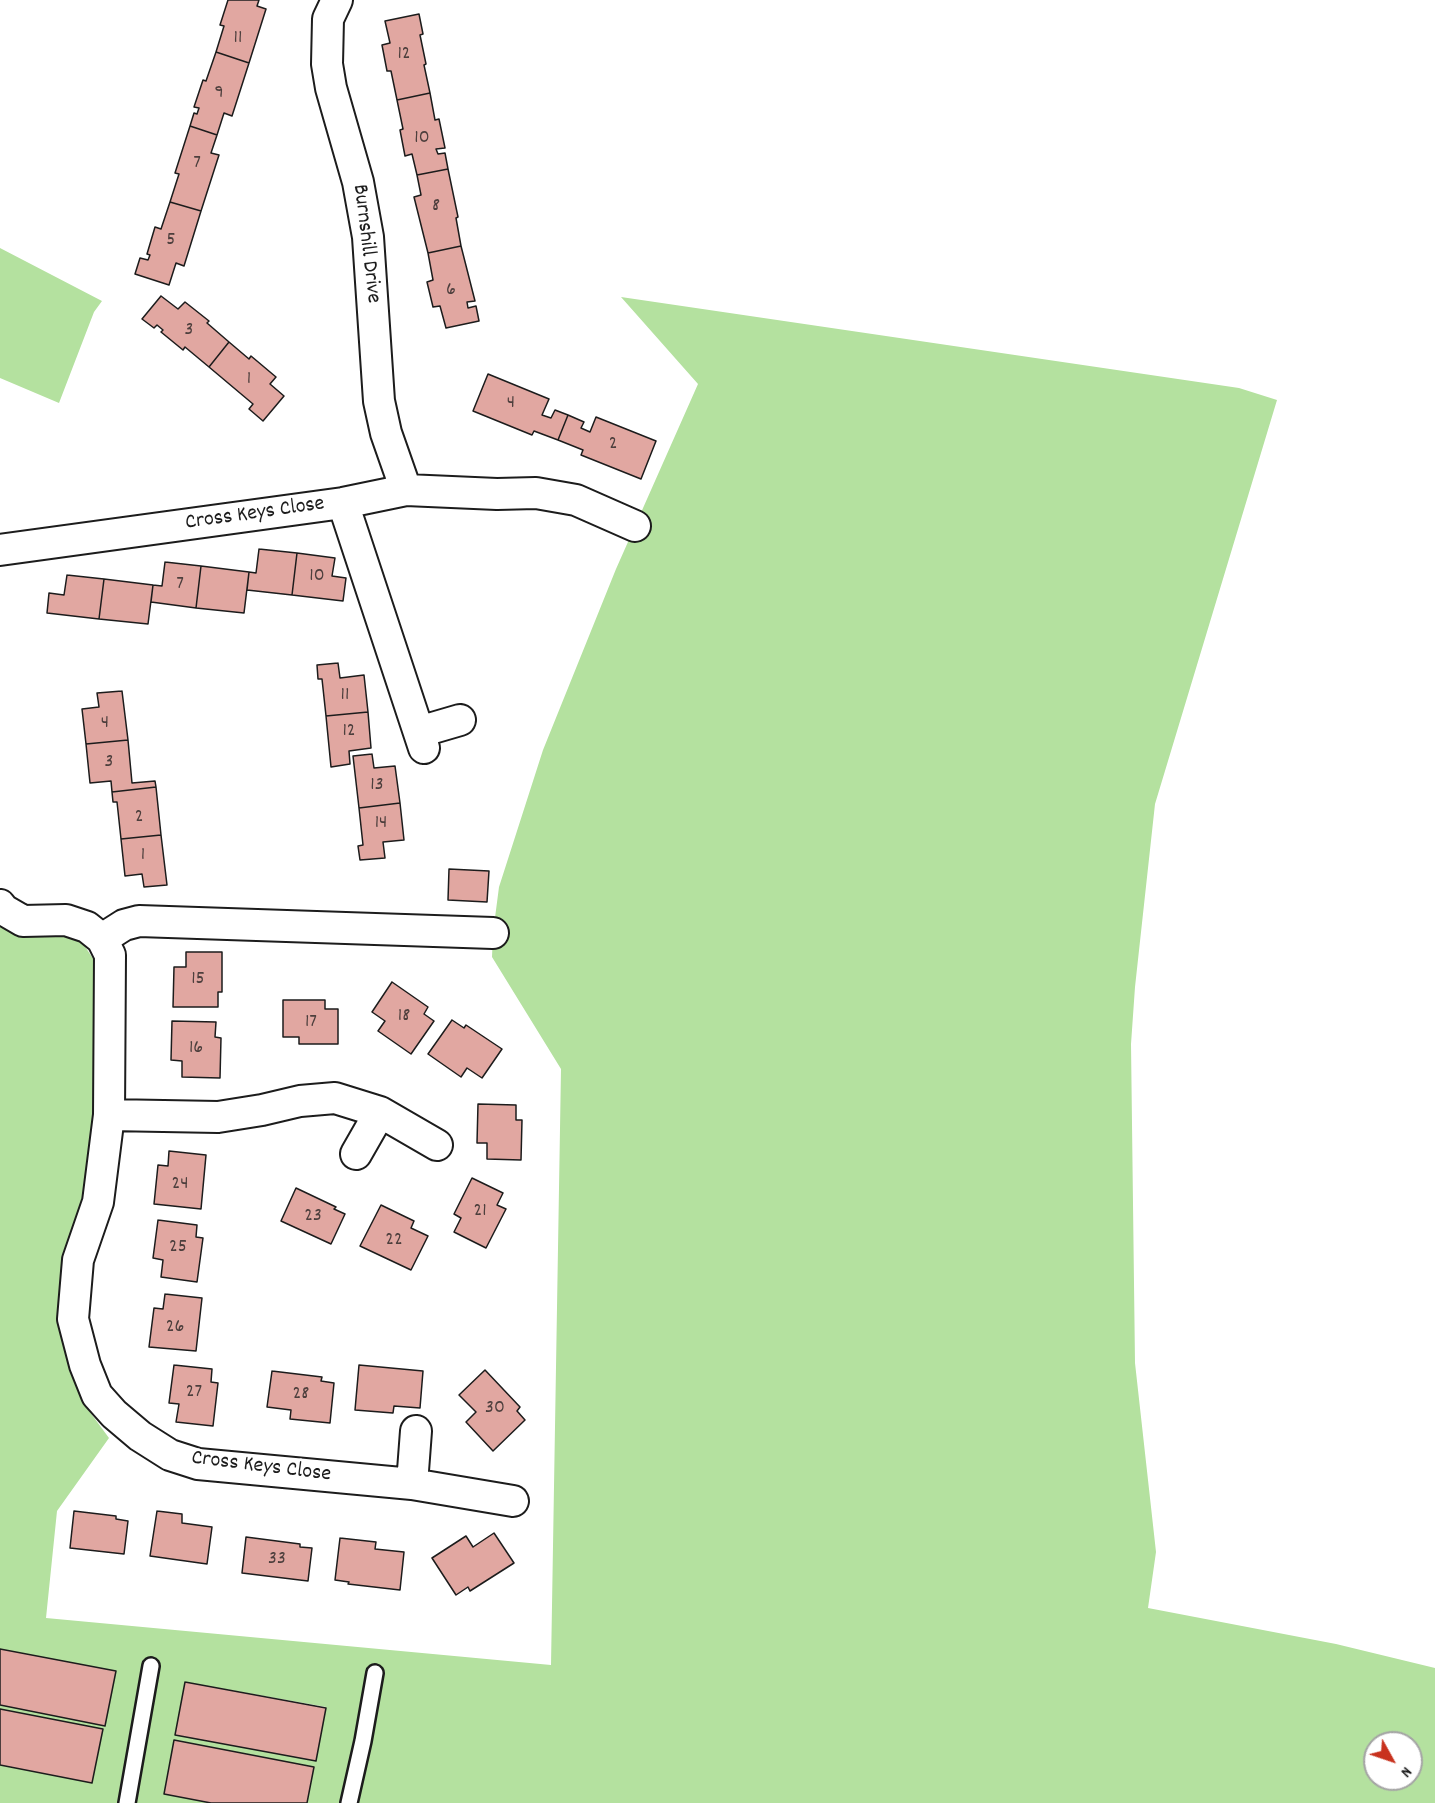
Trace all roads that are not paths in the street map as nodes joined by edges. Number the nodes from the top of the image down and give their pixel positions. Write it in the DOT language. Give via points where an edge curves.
graph roads {
  1 [pos="337,0"];
  2 [pos="406,490"];
  3 [pos="343,503"];
  4 [pos="635,526"];
  5 [pos="0,550"];
  6 [pos="460,720"];
  7 [pos="0,905"];
  8 [pos="493,933"];
  9 [pos="102,939"];
  10 [pos="380,1112"];
  11 [pos="109,1115"];
  12 [pos="437,1145"];
  13 [pos="356,1154"];
  14 [pos="416,1431"];
  15 [pos="412,1484"];
  16 [pos="513,1501"];
  17 [pos="151,1666"];
  18 [pos="375,1673"];
  19 [pos="127,1803"];
  20 [pos="349,1803"];
  1 -- 2 [label="street, Burnshill Drive" via="328,19 327,64 368,237 379,401"];
  2 -- 3 [label="street"];
  2 -- 4 [label="street" via="536,493 576,500"];
  3 -- 5 [label="street, Cross Keys Close"];
  3 -- 6 [label="street, Cross Keys Close" via="421,740"];
  7 -- 9 [label="street" via="23,921 66,920 87,927"];
  8 -- 9 [label="street" via="139,921 123,925"];
  9 -- 11 [label="street, Cross Keys Close" via="110,955"];
  10 -- 11 [label="street" via="335,1098 218,1117"];
  10 -- 12 [label="street"];
  10 -- 13 [label="street"];
  11 -- 15 [label="street, Cross Keys Close" via="98,1202 78,1260 73,1319 84,1365 97,1395 140,1436 170,1455 198,1464"];
  14 -- 15 [label="street"];
  15 -- 16 [label="street, Cross Keys Close"];
  17 -- 19 [label="lane"];
  18 -- 20 [label="lane"];
}
